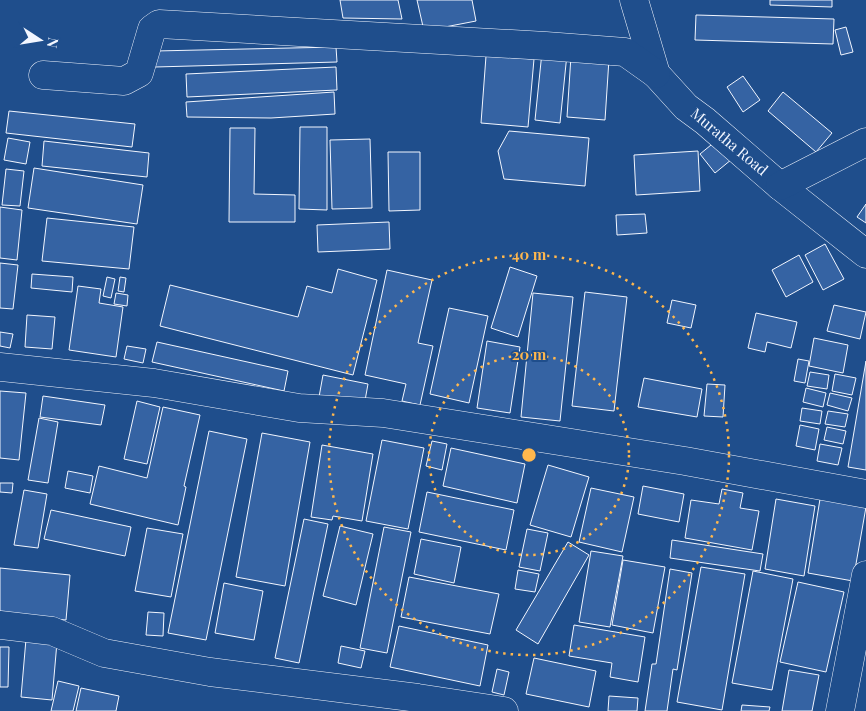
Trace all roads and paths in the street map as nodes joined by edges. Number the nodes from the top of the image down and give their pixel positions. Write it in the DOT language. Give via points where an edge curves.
graph roads {
  1 [pos="634,0"];
  2 [pos="656,74"];
  3 [pos="43,75"];
  4 [pos="866,142"];
  5 [pos="780,186"];
  6 [pos="866,254"];
  7 [pos="0,367"];
  8 [pos="866,494"];
  9 [pos="866,575"];
  10 [pos="0,625"];
  11 [pos="504,711"];
  12 [pos="840,711"];
  1 -- 2 [label="street, Muratha Road"];
  2 -- 3 [label="street" via="625,52 160,24 152,29 139,73 133,78 124,81"];
  2 -- 5 [label="street, Muratha Road" via="686,107"];
  4 -- 5 [label="street"];
  5 -- 6 [label="street, Muratha Road"];
  7 -- 8 [label="street" via="154,383 299,408 383,413 685,461"];
  9 -- 12 [label="street"];
  10 -- 11 [label="street" via="52,631 104,653 201,670"];
}
